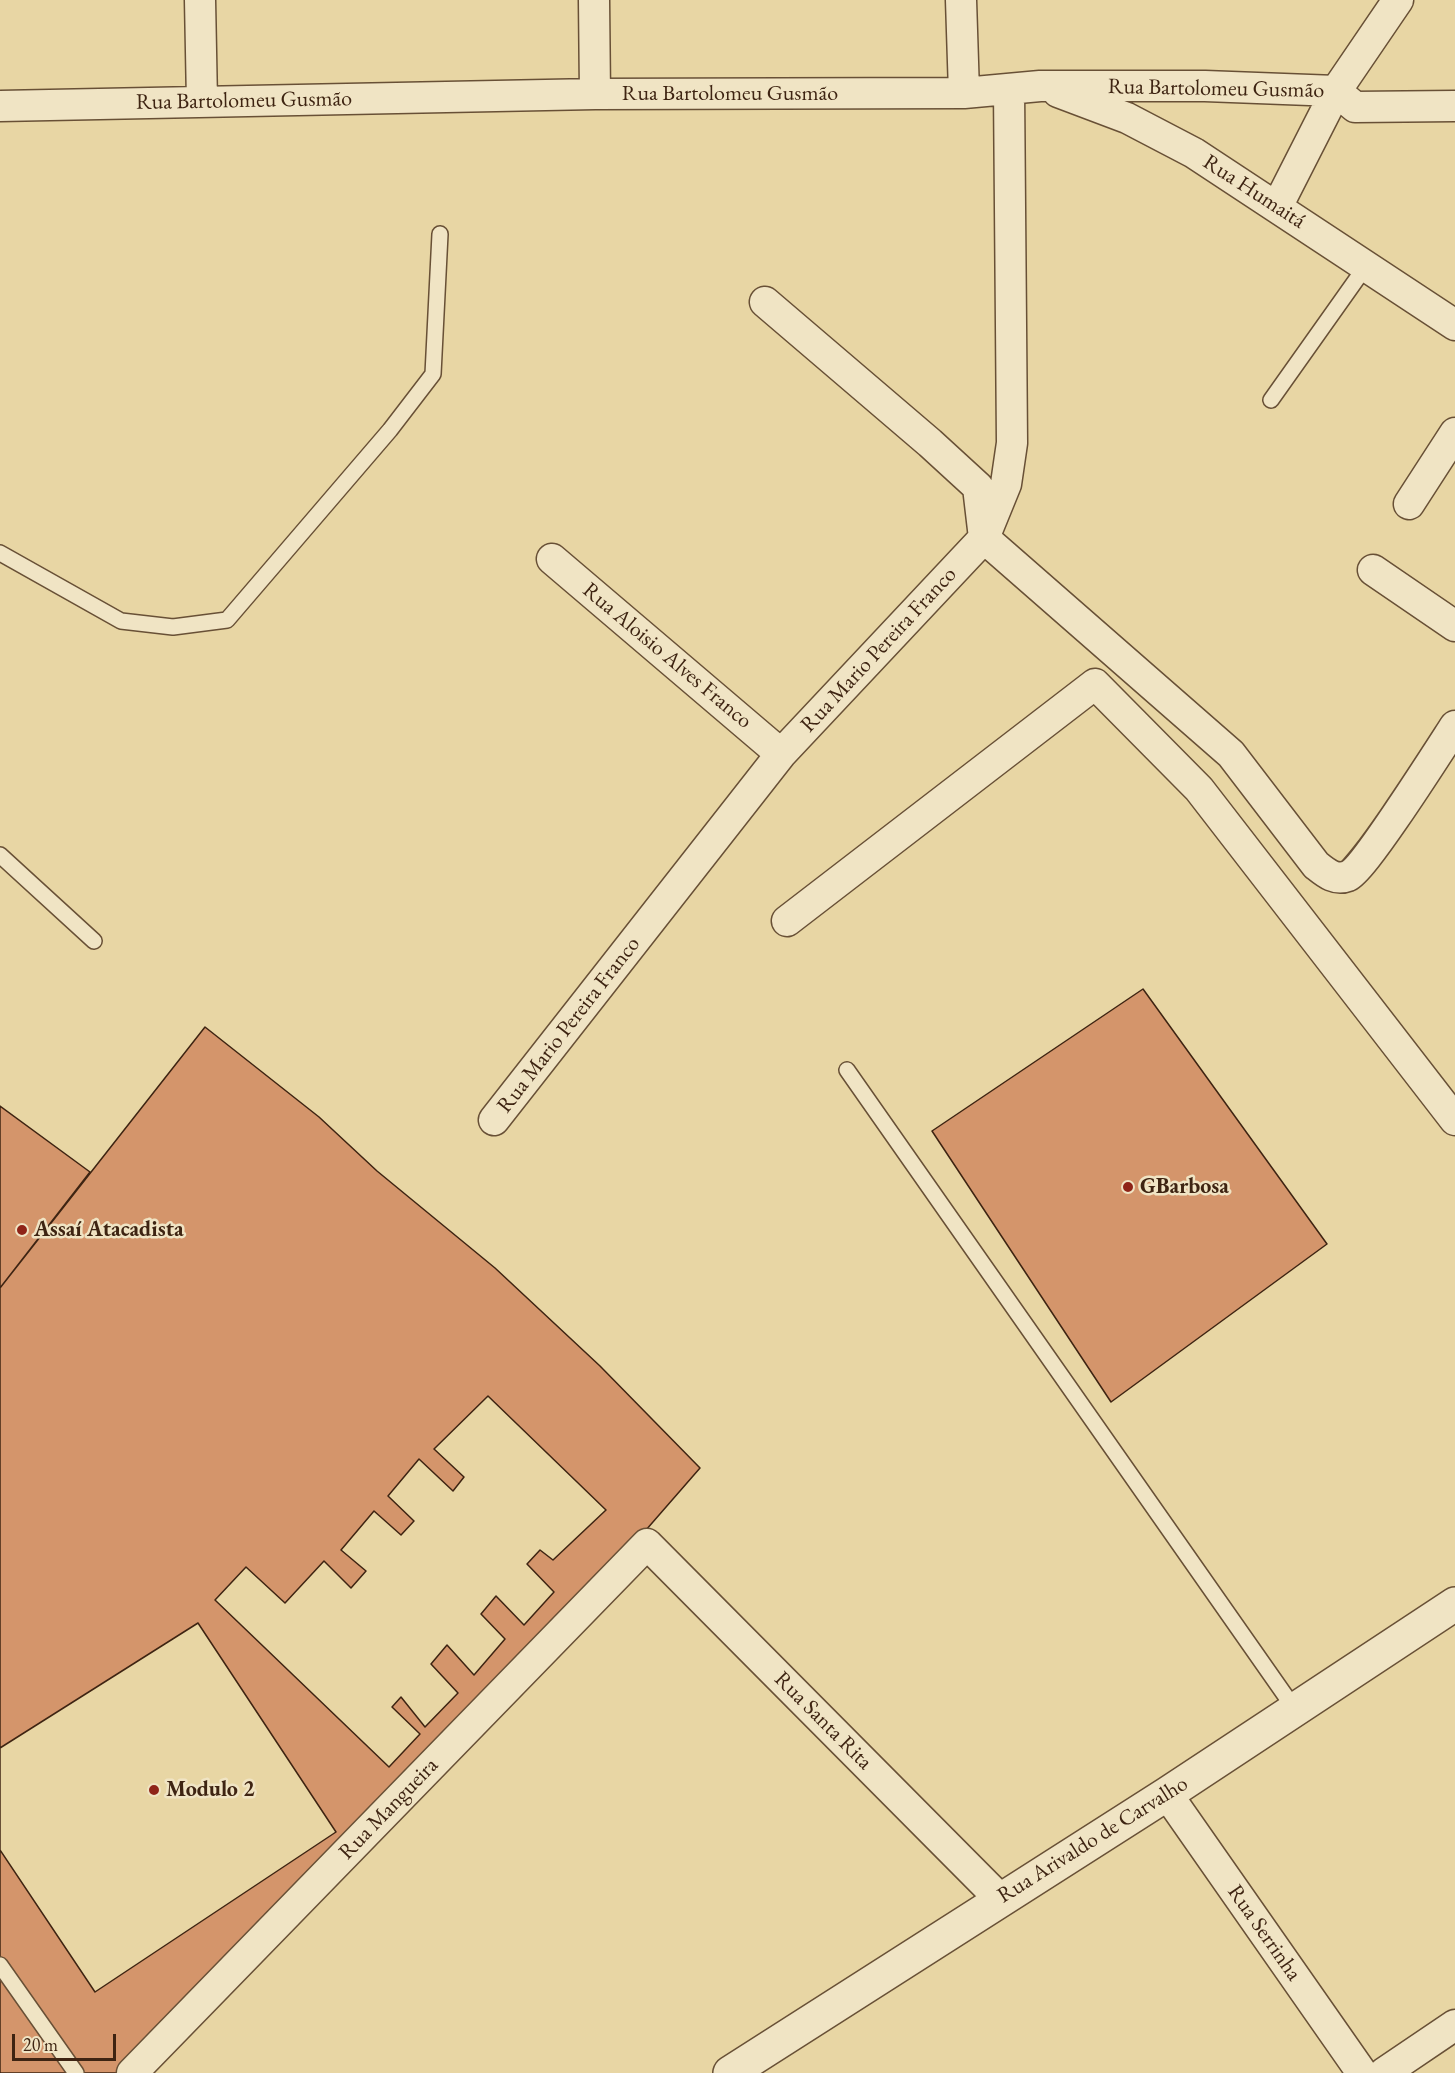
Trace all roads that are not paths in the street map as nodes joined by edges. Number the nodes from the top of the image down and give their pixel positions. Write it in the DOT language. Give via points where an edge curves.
graph roads {
  1 [pos="200,0"];
  2 [pos="594,0"];
  3 [pos="961,0"];
  4 [pos="1398,0"];
  5 [pos="1040,86"];
  6 [pos="1009,89"];
  7 [pos="1336,91"];
  8 [pos="964,93"];
  9 [pos="595,94"];
  10 [pos="202,102"];
  11 [pos="0,106"];
  12 [pos="1455,106"];
  13 [pos="1277,207"];
  14 [pos="440,234"];
  15 [pos="1366,266"];
  16 [pos="765,302"];
  17 [pos="1455,325"];
  18 [pos="1271,400"];
  19 [pos="1455,433"];
  20 [pos="1409,504"];
  21 [pos="984,538"];
  22 [pos="0,553"];
  23 [pos="552,559"];
  24 [pos="1373,570"];
  25 [pos="1455,626"];
  26 [pos="1455,726"];
  27 [pos="782,754"];
  28 [pos="0,855"];
  29 [pos="787,921"];
  30 [pos="94,941"];
  31 [pos="847,1070"];
  32 [pos="494,1120"];
  33 [pos="1455,1120"];
  34 [pos="647,1544"];
  35 [pos="1455,1605"];
  36 [pos="1294,1708"];
  37 [pos="1167,1794"];
  38 [pos="1000,1899"];
  39 [pos="0,1965"];
  40 [pos="1455,2025"];
  41 [pos="76,2073"];
  42 [pos="132,2073"];
  43 [pos="730,2073"];
  44 [pos="1362,2073"];
  45 [pos="1384,2073"];
  1 -- 10 [label="street"];
  2 -- 9 [label="street"];
  3 -- 8 [label="street"];
  4 -- 7 [label="street"];
  5 -- 6 [label="street, Rua Bartolomeu Gusmão"];
  5 -- 7 [label="street, Rua Bartolomeu Gusmão"];
  5 -- 13 [label="street, Rua Humaitá" via="1127,118 1194,153"];
  6 -- 8 [label="street, Rua Bartolomeu Gusmão"];
  6 -- 21 [label="street, Rua Mario Pereira Franco" via="1012,443 1006,484"];
  7 -- 12 [label="street, Rua Bartolomeu Gusmão" via="1355,107"];
  7 -- 13 [label="street"];
  8 -- 9 [label="street, Rua Bartolomeu Gusmão"];
  9 -- 10 [label="street, Rua Bartolomeu Gusmão"];
  10 -- 11 [label="street, Rua Bartolomeu Gusmão"];
  13 -- 15 [label="street, Rua Humaitá"];
  14 -- 22 [label="lane" via="433,374 227,620 173,627 121,621"];
  15 -- 17 [label="street, Rua Humaitá"];
  15 -- 18 [label="lane"];
  16 -- 21 [label="street" via="978,487"];
  19 -- 20 [label="street"];
  21 -- 26 [label="street" via="1231,754 1316,865 1328,875 1341,878 1352,874"];
  21 -- 27 [label="street, Rua Mario Pereira Franco"];
  23 -- 27 [label="street, Rua Aloisio Alves Franco"];
  24 -- 25 [label="street"];
  27 -- 32 [label="street, Rua Mario Pereira Franco"];
  28 -- 30 [label="lane"];
  29 -- 33 [label="street" via="1095,684 1199,789"];
  31 -- 36 [label="lane"];
  34 -- 38 [label="street, Rua Santa Rita"];
  34 -- 42 [label="street, Rua Mangueira"];
  35 -- 36 [label="street, Rua Arivaldo de Carvalho"];
  36 -- 37 [label="street, Rua Arivaldo de Carvalho"];
  37 -- 38 [label="street, Rua Arivaldo de Carvalho"];
  37 -- 44 [label="street, Rua Serrinha"];
  38 -- 43 [label="street, Rua Arivaldo de Carvalho"];
  39 -- 41 [label="lane"];
  40 -- 45 [label="street"];
}
